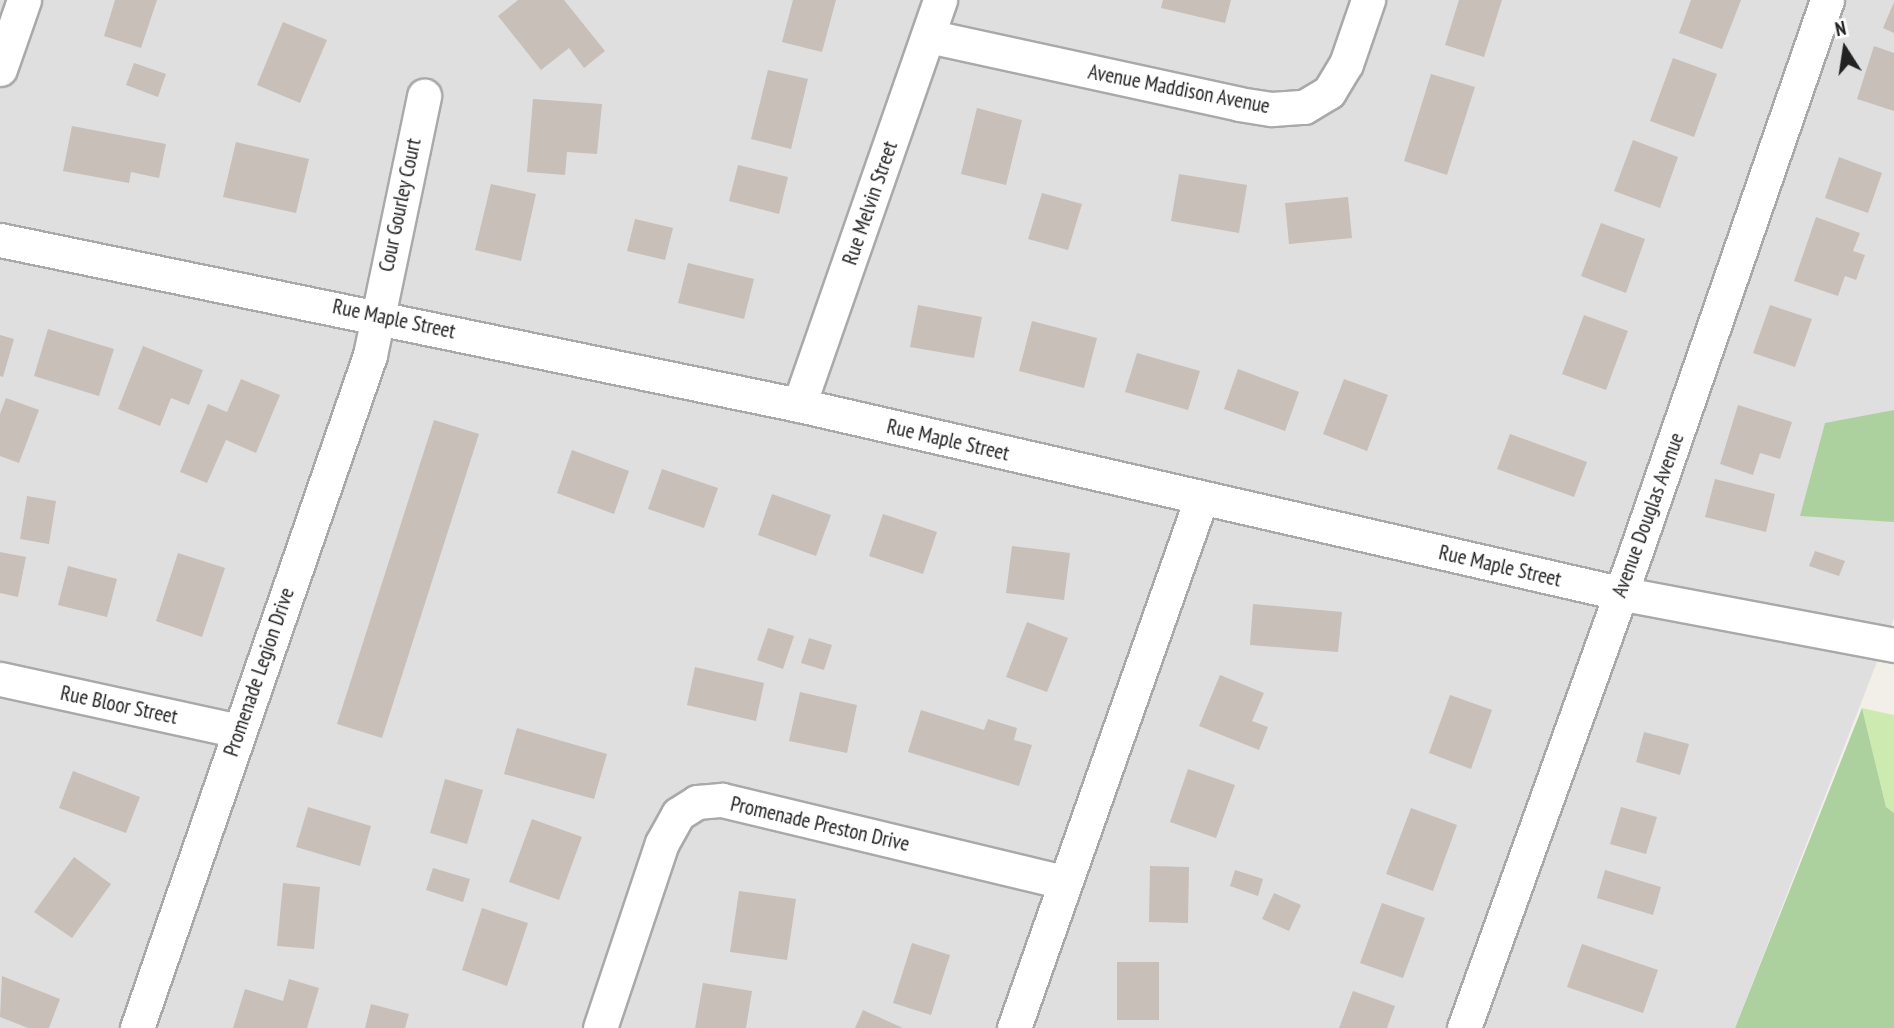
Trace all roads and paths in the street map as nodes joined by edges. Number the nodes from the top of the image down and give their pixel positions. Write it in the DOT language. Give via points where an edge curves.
graph roads {
  1 [pos="24,0"];
  2 [pos="940,0"];
  3 [pos="1368,0"];
  4 [pos="1827,0"];
  5 [pos="928,36"];
  6 [pos="0,69"];
  7 [pos="424,96"];
  8 [pos="0,240"];
  9 [pos="376,314"];
  10 [pos="799,405"];
  11 [pos="1201,499"];
  12 [pos="1619,593"];
  13 [pos="1894,645"];
  14 [pos="0,680"];
  15 [pos="238,731"];
  16 [pos="1064,882"];
  17 [pos="138,1028"];
  18 [pos="600,1028"];
  19 [pos="1014,1028"];
  20 [pos="1464,1028"];
  1 -- 6 [label="street"];
  2 -- 5 [label="street, Rue Melvin Street"];
  3 -- 5 [label="street, Avenue Maddison Avenue" via="1346,64 1329,92 1304,107 1240,104"];
  4 -- 12 [label="street, Avenue Douglas Avenue"];
  5 -- 10 [label="street, Rue Melvin Street"];
  7 -- 9 [label="street, Cour Gourley Court"];
  8 -- 9 [label="street, Rue Maple Street"];
  9 -- 10 [label="street, Rue Maple Street"];
  9 -- 15 [label="street, Promenade Legion Drive" via="370,355"];
  10 -- 11 [label="street, Rue Maple Street"];
  11 -- 12 [label="street, Rue Maple Street"];
  11 -- 16 [label="street"];
  12 -- 13 [label="street, Rue Maple Street"];
  12 -- 20 [label="street, Avenue Douglas Avenue"];
  14 -- 15 [label="street, Rue Bloor Street"];
  15 -- 17 [label="street, Promenade Legion Drive"];
  16 -- 18 [label="street, Promenade Preston Drive" via="722,800 697,802 678,814 662,843"];
  16 -- 19 [label="street"];
}
